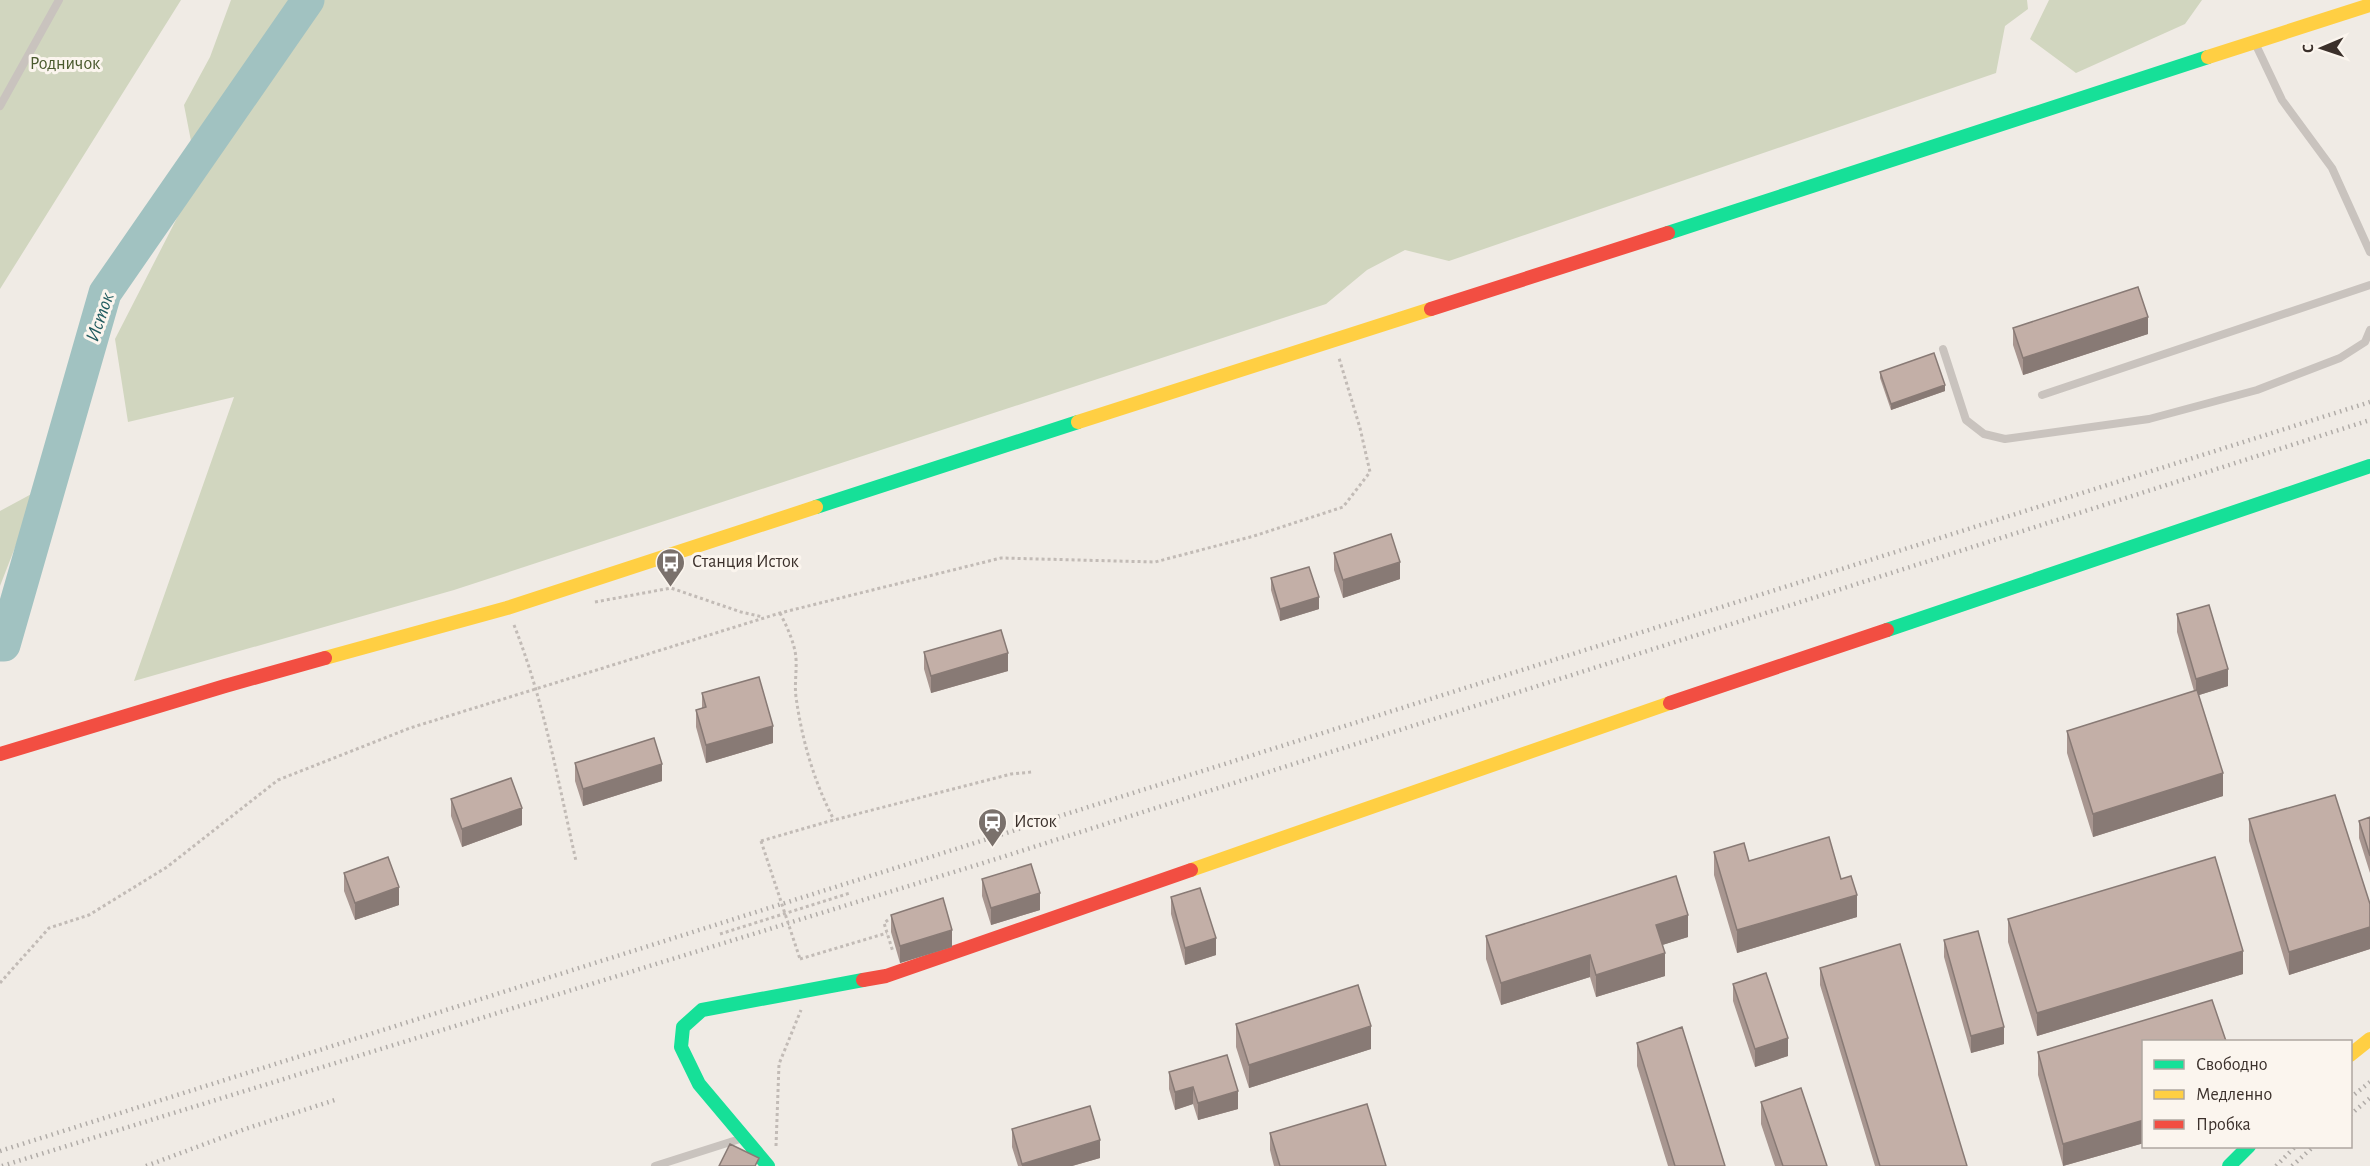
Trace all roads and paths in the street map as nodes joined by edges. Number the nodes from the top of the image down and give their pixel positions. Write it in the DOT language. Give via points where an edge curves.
graph roads {
  1 [pos="59,0"];
  2 [pos="2370,5"];
  3 [pos="2254,42"];
  4 [pos="0,106"];
  5 [pos="2370,252"];
  6 [pos="2370,285"];
  7 [pos="2370,330"];
  8 [pos="1334,341"];
  9 [pos="1943,349"];
  10 [pos="2043,395"];
  11 [pos="2370,466"];
  12 [pos="590,582"];
  13 [pos="507,608"];
  14 [pos="780,613"];
  15 [pos="765,617"];
  16 [pos="536,687"];
  17 [pos="0,754"];
  18 [pos="1032,772"];
  19 [pos="832,820"];
  20 [pos="576,861"];
  21 [pos="850,893"];
  22 [pos="785,913"];
  23 [pos="888,920"];
  24 [pos="887,933"];
  25 [pos="720,934"];
  26 [pos="900,971"];
  27 [pos="0,983"];
  28 [pos="811,990"];
  29 [pos="2370,1039"];
  30 [pos="2352,1053"];
  31 [pos="744,1138"];
  32 [pos="2247,1148"];
  33 [pos="772,1160"];
  34 [pos="655,1166"];
  35 [pos="2229,1166"];
  1 -- 4 [label="lane"];
  2 -- 3 [label="main road"];
  3 -- 5 [label="lane" via="2282,100 2332,168"];
  3 -- 8 [label="main road"];
  6 -- 10 [label="lane"];
  7 -- 9 [label="lane" via="2365,342 2340,358 2257,390 2149,419 2005,439 1984,434 1966,420"];
  8 -- 12 [label="main road"];
  8 -- 14 [label="path" via="1370,471 1343,507 1155,562 1001,558"];
  11 -- 26 [label="main road"];
  12 -- 13 [label="main road"];
  12 -- 15 [label="path" via="595,602 671,588"];
  13 -- 16 [label="path"];
  13 -- 17 [label="main road" via="225,686"];
  14 -- 15 [label="path"];
  14 -- 19 [label="path" via="795,652 796,695 804,744"];
  15 -- 16 [label="path"];
  16 -- 20 [label="path"];
  16 -- 27 [label="path" via="410,728 278,780 167,867 89,915 49,928"];
  18 -- 19 [label="path"];
  19 -- 22 [label="path, bridge" via="760,841"];
  21 -- 22 [label="path"];
  22 -- 24 [label="path, bridge" via="800,959"];
  22 -- 25 [label="path"];
  23 -- 24 [label="path" via="884,923"];
  24 -- 26 [label="path"];
  26 -- 28 [label="main road"];
  28 -- 31 [label="main road" via="702,1010 683,1026 681,1047 699,1084"];
  28 -- 33 [label="path" via="779,1064"];
  29 -- 30 [label="main road"];
  31 -- 33 [label="main road"];
  31 -- 34 [label="lane"];
  32 -- 35 [label="main road"];
}
